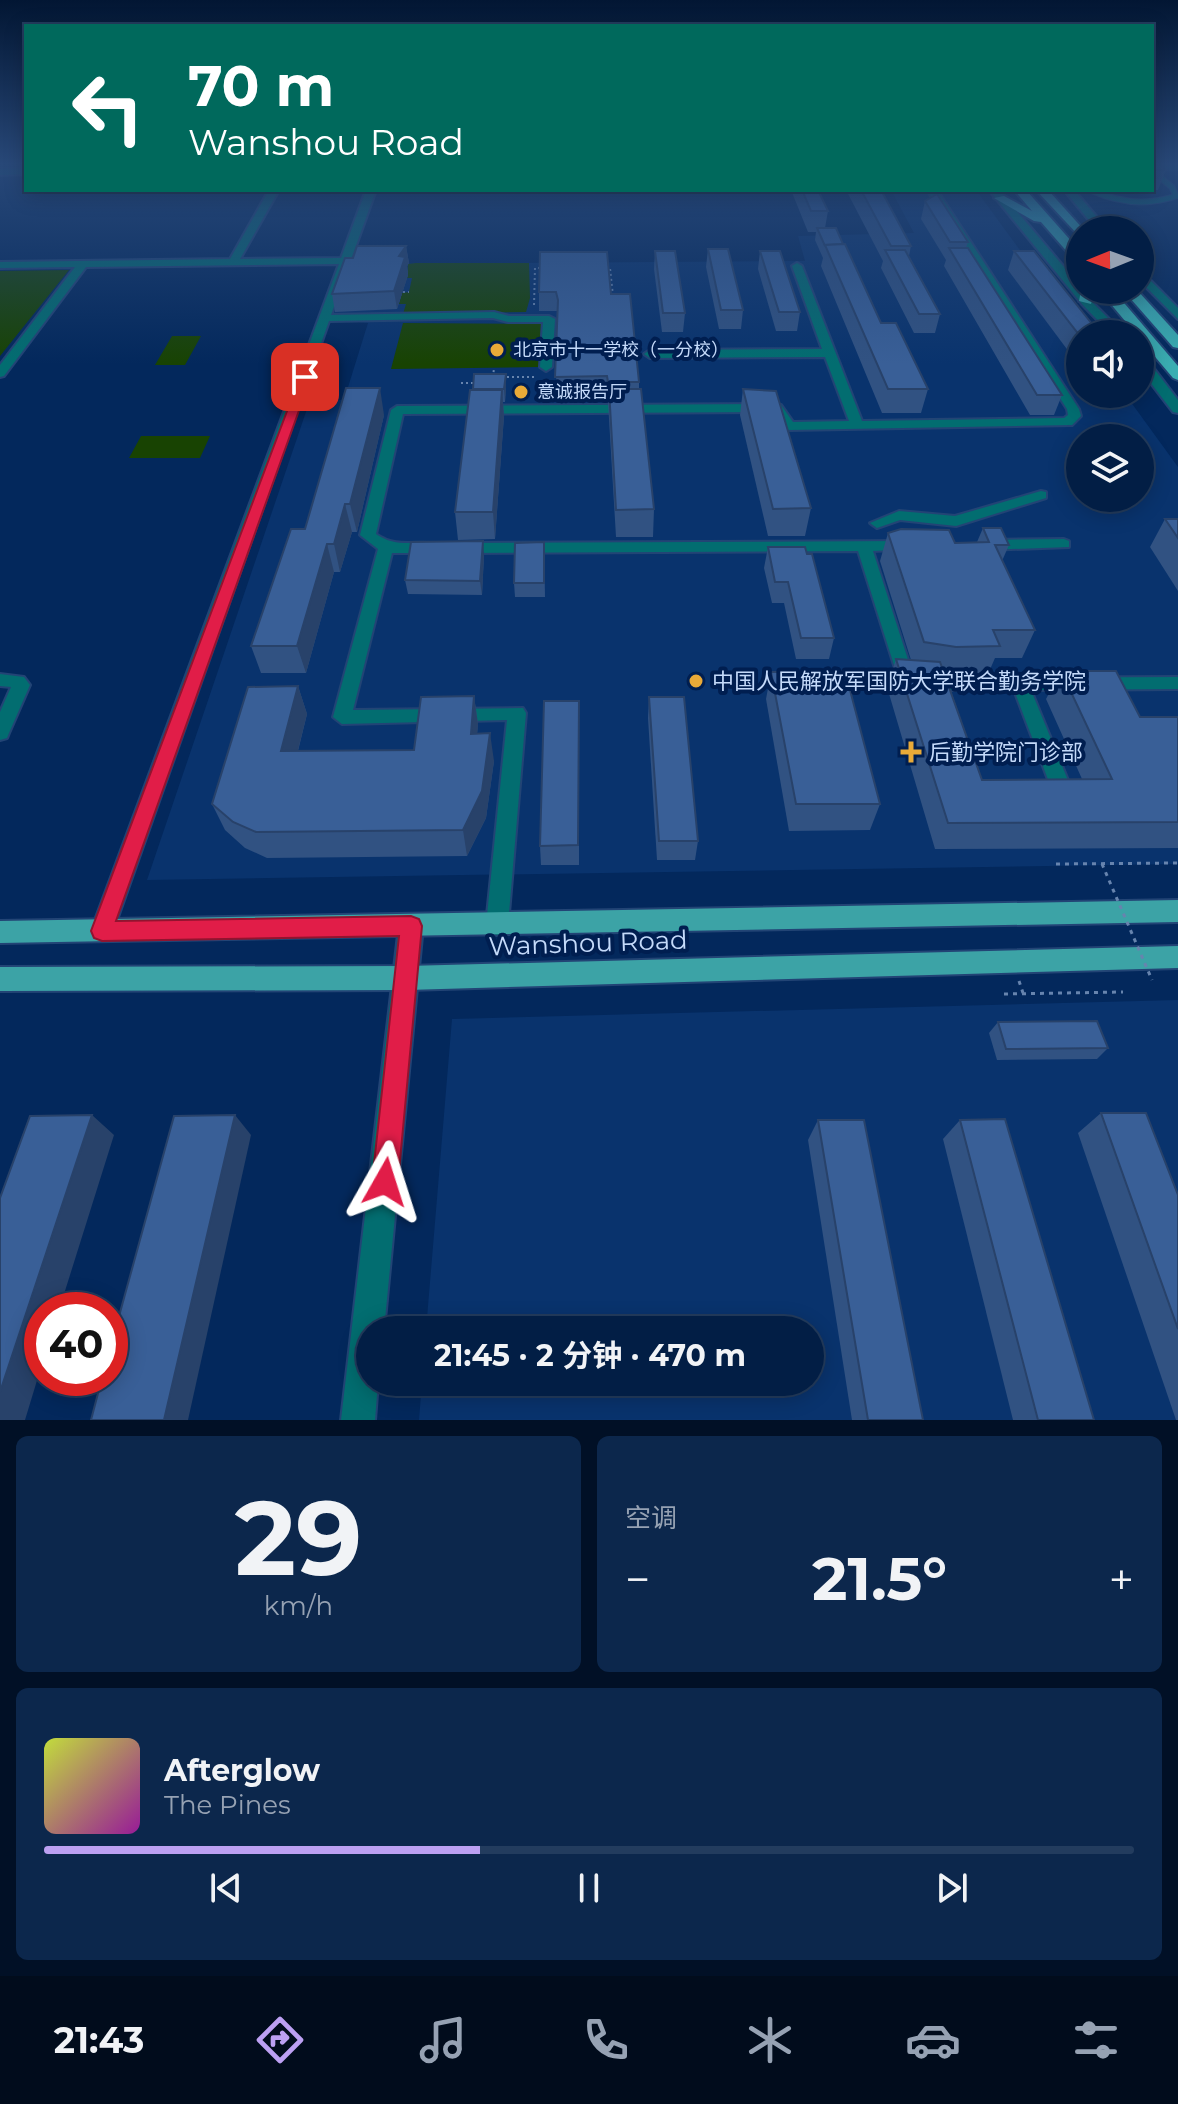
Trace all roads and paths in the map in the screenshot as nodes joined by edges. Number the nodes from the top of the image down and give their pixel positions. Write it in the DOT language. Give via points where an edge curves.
graph roads {
  1 [pos="251,231"];
  2 [pos="356,231"];
  3 [pos="959,231"];
  4 [pos="1030,231"];
  5 [pos="346,261"];
  6 [pos="233,263"];
  7 [pos="0,265"];
  8 [pos="82,265"];
  9 [pos="797,266"];
  10 [pos="529,268"];
  11 [pos="535,268"];
  12 [pos="547,268"];
  13 [pos="597,268"];
  14 [pos="1066,271"];
  15 [pos="528,287"];
  16 [pos="535,287"];
  17 [pos="1154,289"];
  18 [pos="403,292"];
  19 [pos="409,292"];
  20 [pos="527,301"];
  21 [pos="535,301"];
  22 [pos="613,304"];
  23 [pos="1094,304"];
  24 [pos="1118,304"];
  25 [pos="1142,304"];
  26 [pos="1178,315"];
  27 [pos="327,318"];
  28 [pos="533,319"];
  29 [pos="1107,320"];
  30 [pos="1178,344"];
  31 [pos="830,353"];
  32 [pos="650,354"];
  33 [pos="546,367"];
  34 [pos="488,371"];
  35 [pos="0,373"];
  36 [pos="1178,375"];
  37 [pos="493,377"];
  38 [pos="1154,378"];
  39 [pos="461,383"];
  40 [pos="1178,409"];
  41 [pos="857,426"];
  42 [pos="1041,495"];
  43 [pos="877,523"];
  44 [pos="993,527"];
  45 [pos="1064,544"];
  46 [pos="971,545"];
  47 [pos="925,546"];
  48 [pos="864,547"];
  49 [pos="386,548"];
  50 [pos="0,680"];
  51 [pos="1178,683"];
  52 [pos="1020,684"];
  53 [pos="0,733"];
  54 [pos="1062,790"];
  55 [pos="1178,863"];
  56 [pos="1056,864"];
  57 [pos="1102,864"];
  58 [pos="1178,911"];
  59 [pos="497,925"];
  60 [pos="411,926"];
  61 [pos="102,931"];
  62 [pos="0,932"];
  63 [pos="1178,957"];
  64 [pos="407,978"];
  65 [pos="0,979"];
  66 [pos="1152,980"];
  67 [pos="1123,992"];
  68 [pos="1004,994"];
  69 [pos="358,1420"];
  1 -- 6 [label="street"];
  2 -- 5 [label="street"];
  3 -- 41 [label="street" via="1075,416 1054,425"];
  4 -- 14 [label="street"];
  5 -- 6 [label="street"];
  5 -- 27 [label="street"];
  6 -- 8 [label="street"];
  7 -- 8 [label="street"];
  8 -- 35 [label="street"];
  9 -- 31 [label="street"];
  10 -- 11 [label="path"];
  11 -- 12 [label="path"];
  11 -- 16 [label="path"];
  13 -- 22 [label="path" via="612,272"];
  15 -- 16 [label="path"];
  16 -- 21 [label="path"];
  17 -- 26 [label="street"];
  18 -- 19 [label="path"];
  20 -- 21 [label="path"];
  21 -- 28 [label="path"];
  23 -- 29 [label="street"];
  24 -- 36 [label="highway"];
  25 -- 30 [label="highway"];
  27 -- 28 [label="street"];
  27 -- 61 [label="street"];
  28 -- 33 [label="street" via="549,319"];
  31 -- 32 [label="street"];
  31 -- 41 [label="street"];
  33 -- 37 [label="path" via="546,377"];
  34 -- 37 [label="path" via="494,370"];
  37 -- 39 [label="path" via="483,383"];
  38 -- 40 [label="street"];
  41 -- 49 [label="street" via="789,426 776,408 397,410 368,535"];
  42 -- 44 [label="street"];
  43 -- 44 [label="street" via="899,515"];
  44 -- 45 [label="street"];
  44 -- 46 [label="street"];
  47 -- 48 [label="street"];
  48 -- 49 [label="street"];
  48 -- 52 [label="street" via="905,677 948,684"];
  49 -- 59 [label="street" via="342,717 517,713"];
  50 -- 53 [label="street" via="21,685"];
  51 -- 52 [label="street"];
  52 -- 54 [label="street"];
  55 -- 57 [label="path"];
  56 -- 57 [label="path"];
  57 -- 66 [label="path, bridge"];
  58 -- 59 [label="main road, Wanshou Road"];
  59 -- 60 [label="main road, Wanshou Road"];
  60 -- 61 [label="main road, Wanshou Road"];
  60 -- 64 [label="street"];
  61 -- 62 [label="main road, Wanshou Road"];
  63 -- 64 [label="main road, Wanshou Road"];
  64 -- 65 [label="main road, Wanshou Road"];
  64 -- 69 [label="street"];
  67 -- 68 [label="path"];
}
